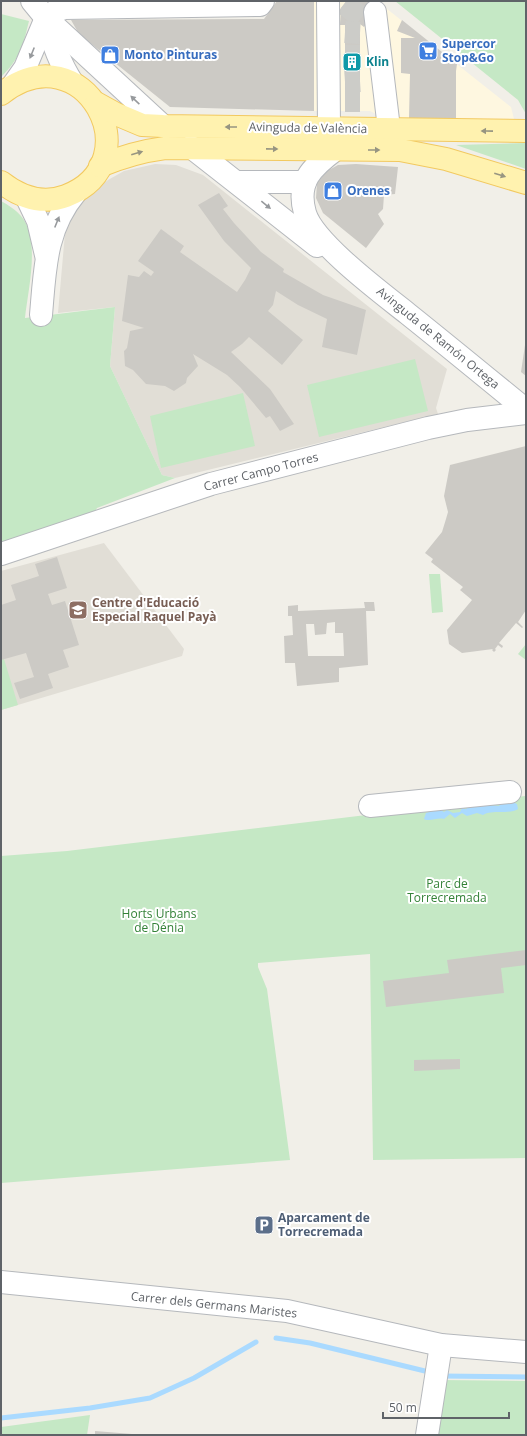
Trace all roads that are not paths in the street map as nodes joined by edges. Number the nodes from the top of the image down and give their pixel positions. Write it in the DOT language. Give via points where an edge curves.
graph roads {
  1 [pos="32,1"];
  2 [pos="263,1"];
  3 [pos="338,2"];
  4 [pos="372,17"];
  5 [pos="46,18"];
  6 [pos="72,82"];
  7 [pos="7,89"];
  8 [pos="96,103"];
  9 [pos="388,125"];
  10 [pos="163,126"];
  11 [pos="329,128"];
  12 [pos="526,131"];
  13 [pos="191,147"];
  14 [pos="335,150"];
  15 [pos="100,166"];
  16 [pos="1,182"];
  17 [pos="238,182"];
  18 [pos="305,182"];
  19 [pos="526,183"];
  20 [pos="76,192"];
  21 [pos="27,198"];
  22 [pos="46,256"];
  23 [pos="349,266"];
  24 [pos="41,315"];
  25 [pos="526,412"];
  26 [pos="1,554"];
  27 [pos="510,792"];
  28 [pos="370,806"];
  29 [pos="7,1281"];
  30 [pos="441,1345"];
  31 [pos="526,1352"];
  32 [pos="427,1435"];
  1 -- 5 [label="street"];
  2 -- 5 [label="street" via="260,5 75,7 64,8"];
  3 -- 11 [label="street" via="328,25"];
  4 -- 9 [label="street"];
  5 -- 6 [label="street" via="53,47 61,66"];
  5 -- 7 [label="street, one-way" via="25,68"];
  10 -- 5 [label="street, one-way"];
  6 -- 7 [label="main road" via="42,76 27,79"];
  6 -- 8 [label="main road"];
  8 -- 10 [label="main road, Avinguda de València" via="142,125"];
  8 -- 15 [label="main road" via="104,118 107,134 106,151"];
  9 -- 11 [label="main road, Avinguda de València"];
  12 -- 9 [label="main road, Avinguda de València, one-way"];
  11 -- 10 [label="main road, Avinguda de València, one-way"];
  13 -- 14 [label="main road, Avinguda de València, one-way"];
  15 -- 13 [label="main road, Avinguda de València, one-way" via="144,151"];
  13 -- 17 [label="street, Avinguda de Ramón Ortega"];
  14 -- 18 [label="street, Avinguda de Ramón Ortega" via="315,165"];
  14 -- 19 [label="main road, Avinguda de València, one-way" via="418,152"];
  15 -- 20 [label="main road" via="93,178"];
  16 -- 21 [label="main road" via="13,192"];
  17 -- 18 [label="street"];
  17 -- 23 [label="street, Avinguda de Ramón Ortega, one-way" via="317,246"];
  18 -- 23 [label="street, Avinguda de Ramón Ortega" via="302,200 311,226"];
  20 -- 21 [label="main road" via="57,199"];
  22 -- 20 [label="street, one-way" via="58,218"];
  21 -- 22 [label="street" via="38,221"];
  22 -- 24 [label="street"];
  23 -- 25 [label="street, Avinguda de Ramón Ortega"];
  25 -- 26 [label="street, Carrer Campo Torres" via="428,428 211,484"];
  27 -- 28 [label="street"];
  29 -- 30 [label="street, Carrer dels Germans Maristes" via="287,1311"];
  30 -- 31 [label="street, Carrer dels Germans Maristes"];
  30 -- 32 [label="street"];
}
